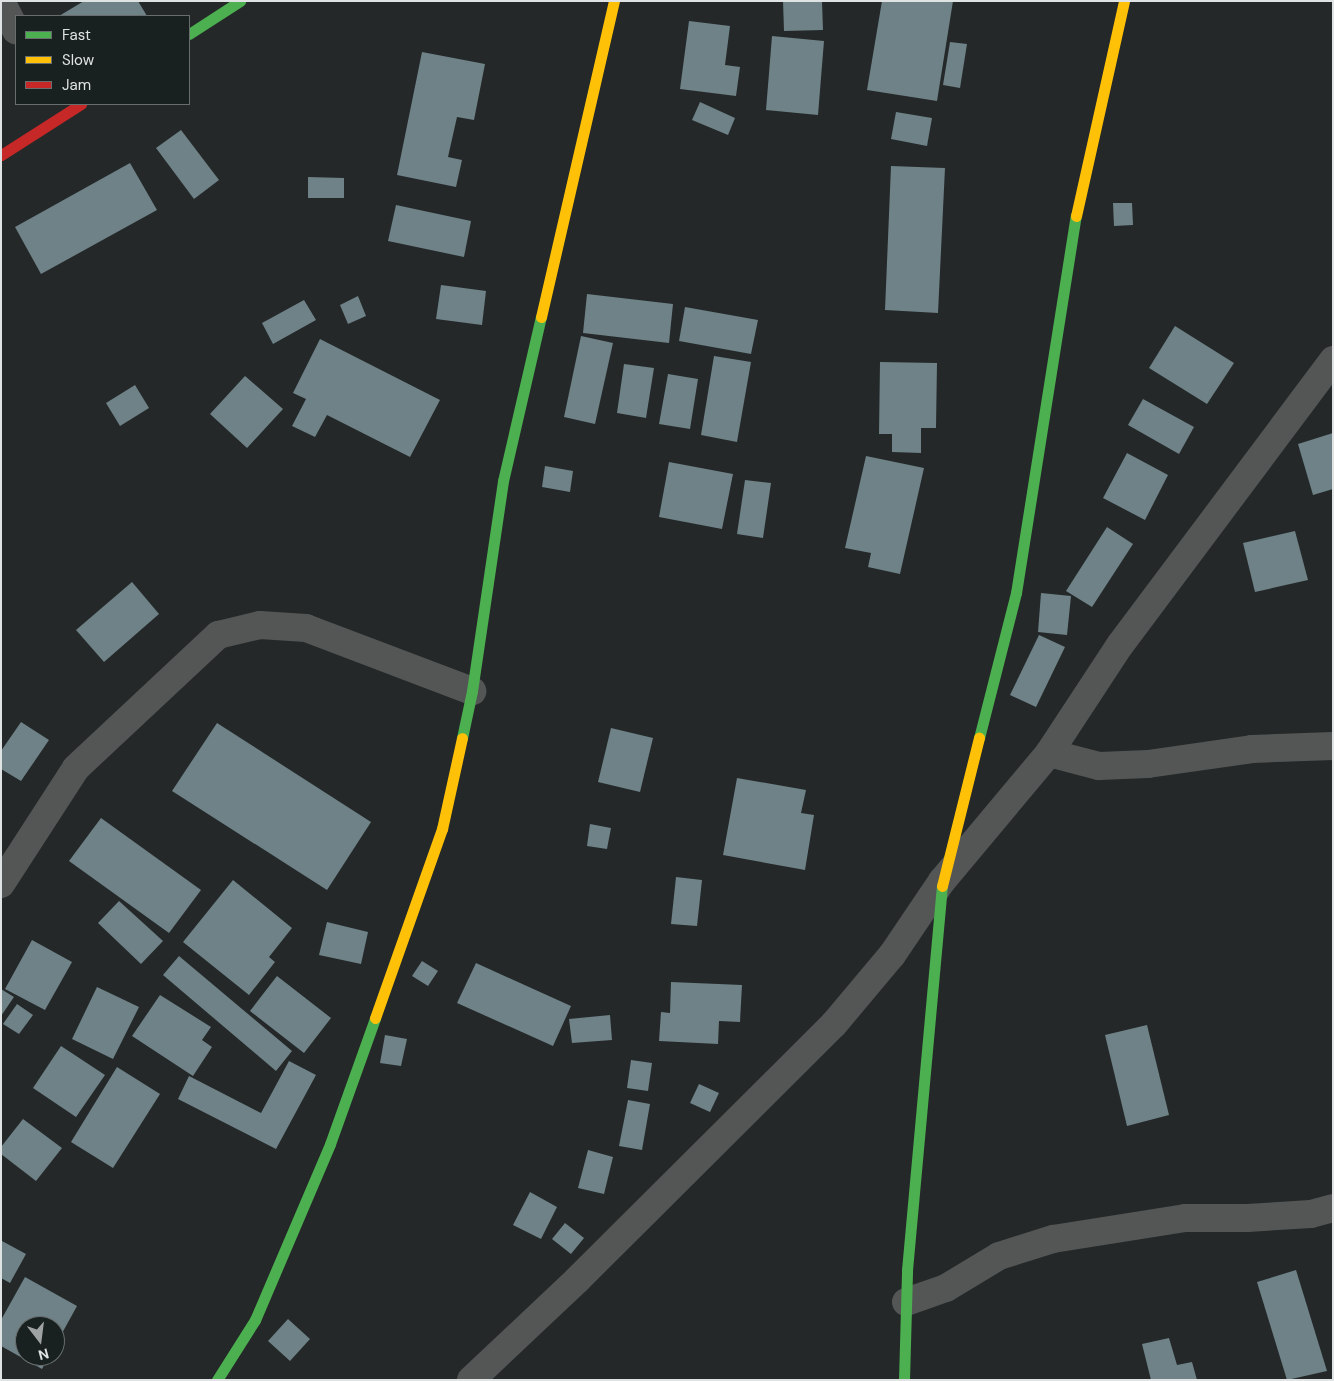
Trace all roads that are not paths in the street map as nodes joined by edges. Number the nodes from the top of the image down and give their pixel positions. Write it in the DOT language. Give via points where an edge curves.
graph roads {
  1 [pos="240,1"];
  2 [pos="614,1"];
  3 [pos="1124,1"];
  4 [pos="1,2"];
  5 [pos="15,28"];
  6 [pos="190,33"];
  7 [pos="65,108"];
  8 [pos="1,155"];
  9 [pos="1333,360"];
  10 [pos="472,692"];
  11 [pos="1333,746"];
  12 [pos="1050,753"];
  13 [pos="942,881"];
  14 [pos="1,884"];
  15 [pos="1333,1208"];
  16 [pos="906,1302"];
  17 [pos="217,1380"];
  18 [pos="472,1380"];
  19 [pos="904,1380"];
  1 -- 6 [label="street"];
  2 -- 10 [label="street" via="503,481"];
  3 -- 13 [label="street" via="1076,213 1016,592"];
  4 -- 5 [label="street"];
  7 -- 8 [label="street"];
  9 -- 12 [label="street" via="1120,645"];
  10 -- 14 [label="street" via="306,628 260,625 218,635 76,768"];
  10 -- 17 [label="street" via="442,829 330,1144 255,1320"];
  11 -- 12 [label="street" via="1252,749 1148,764 1098,766"];
  12 -- 13 [label="street"];
  13 -- 16 [label="street"];
  13 -- 18 [label="street" via="892,955 834,1024 584,1274"];
  15 -- 16 [label="street" via="1311,1214 1186,1218 1053,1239 999,1256 946,1288"];
  16 -- 19 [label="street"];
}
